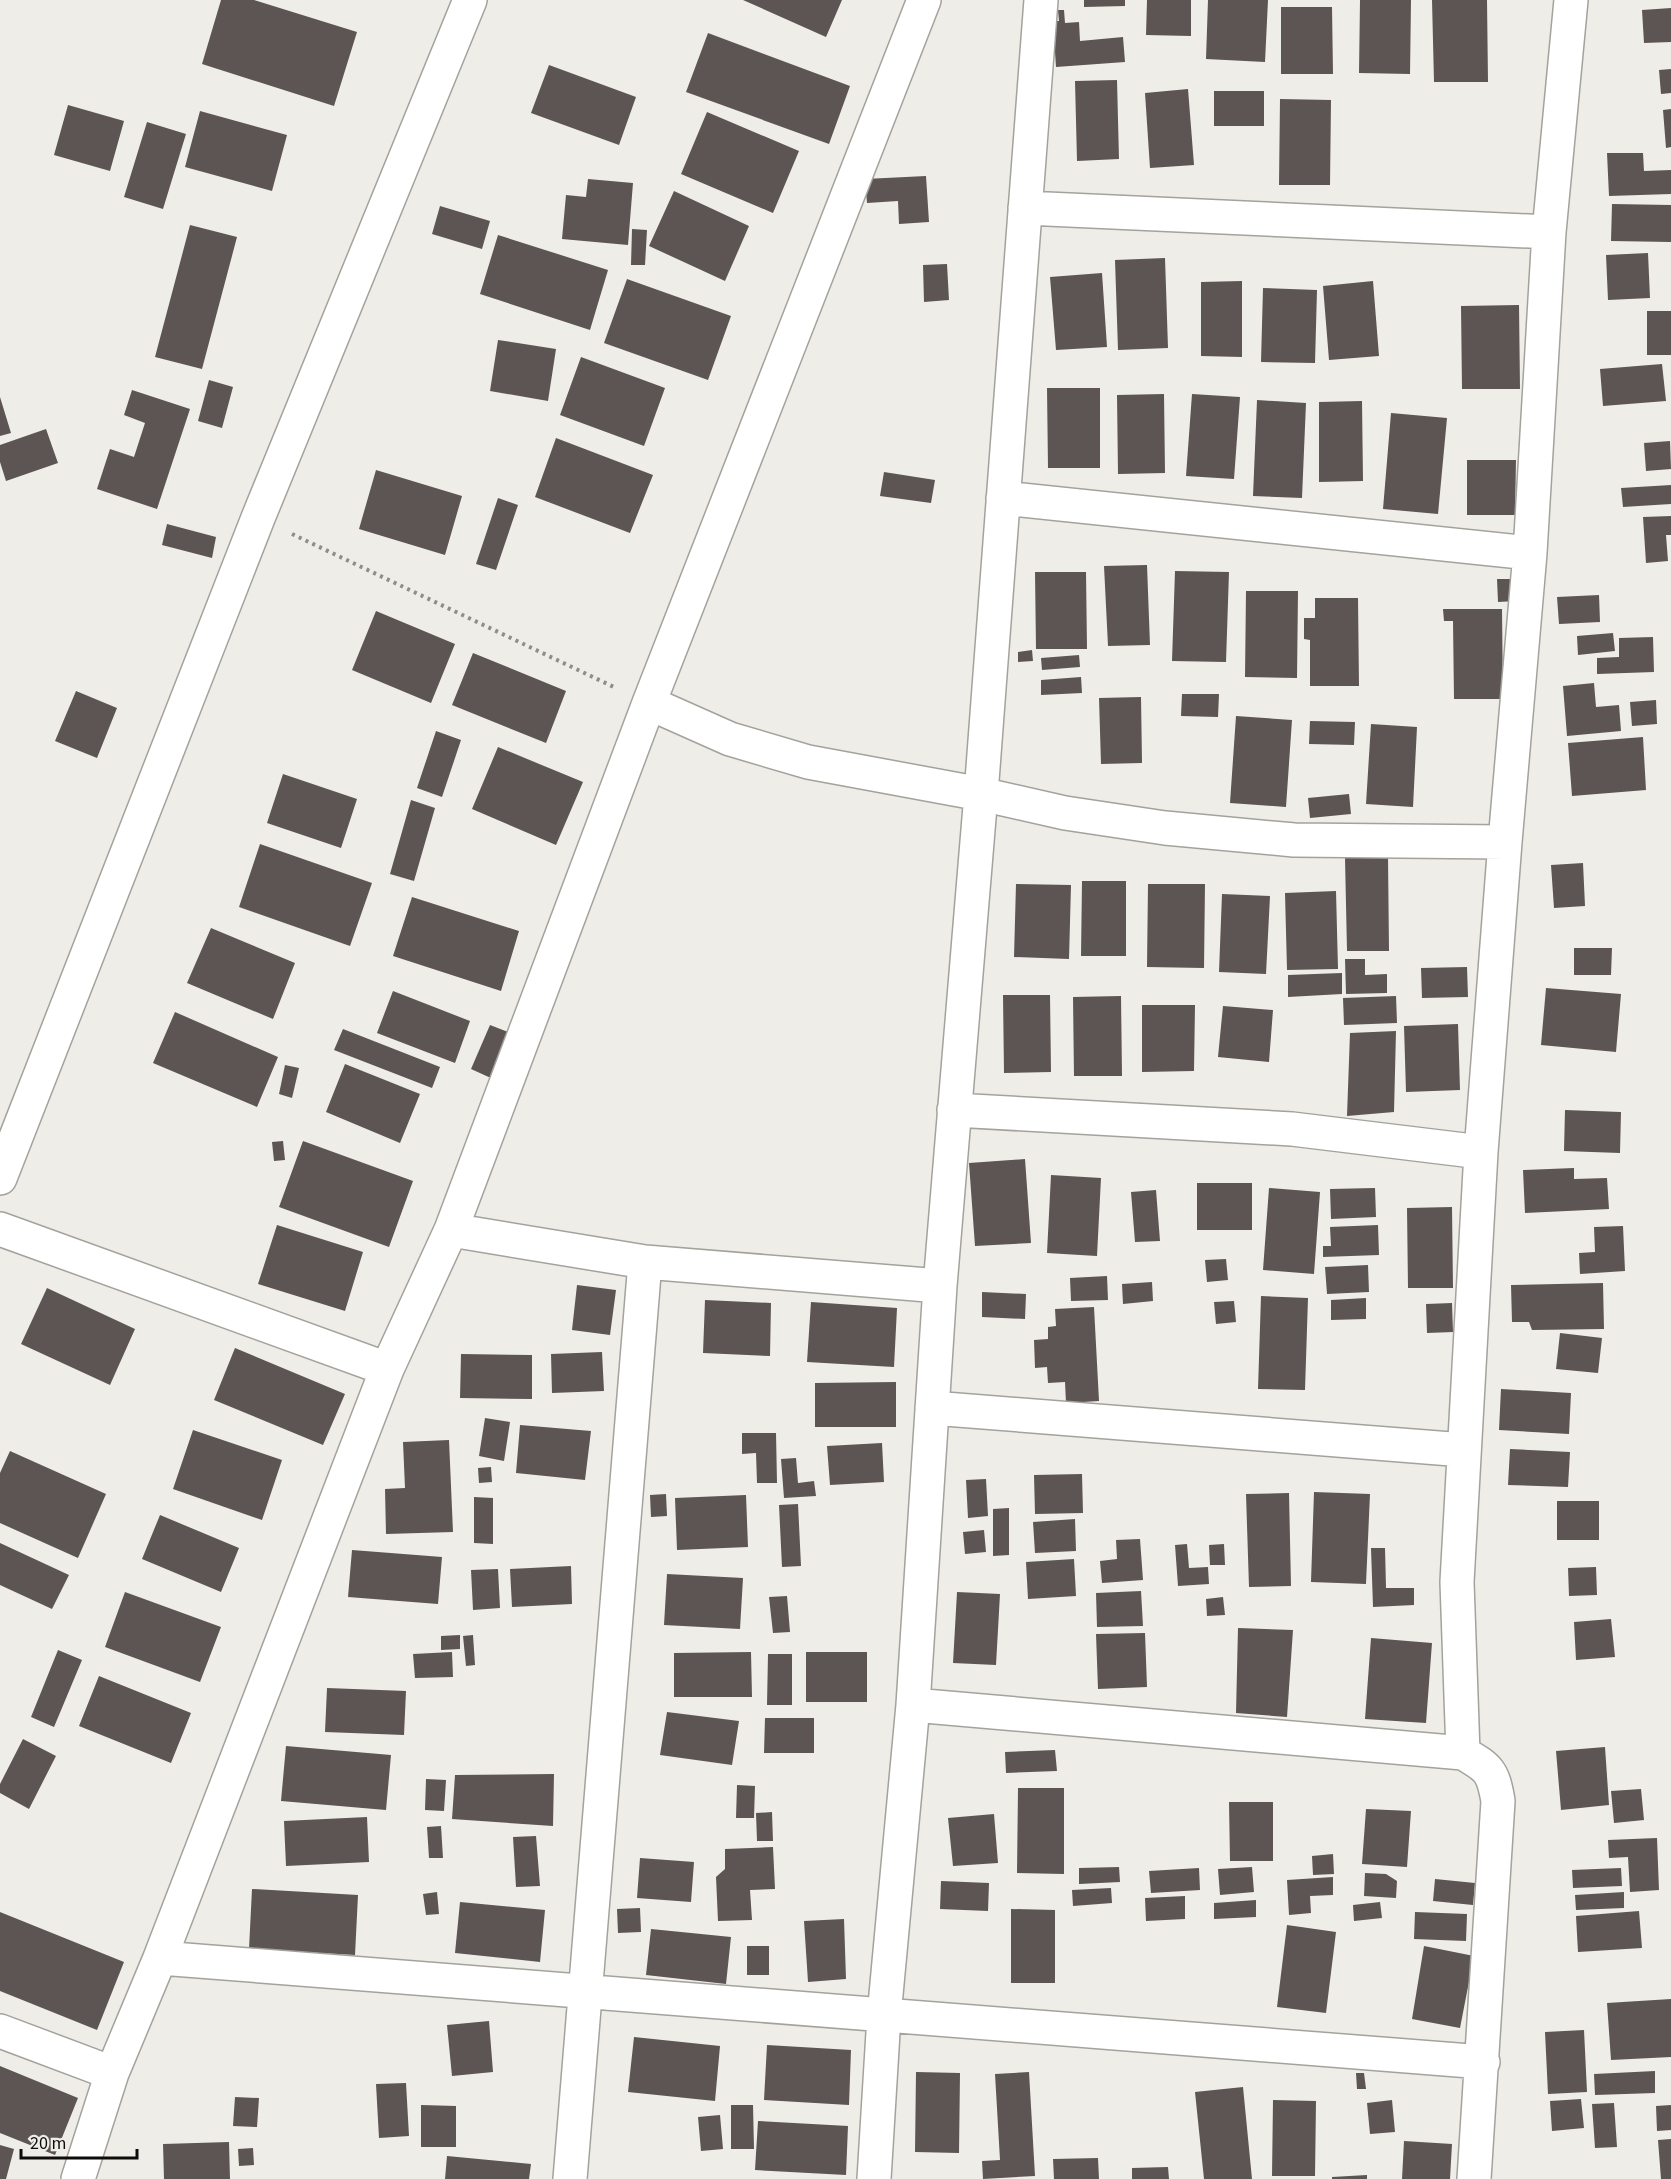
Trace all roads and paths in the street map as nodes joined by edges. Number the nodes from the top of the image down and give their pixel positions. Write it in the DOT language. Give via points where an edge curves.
graph roads {
  1 [pos="470,0"];
  2 [pos="924,0"];
  3 [pos="1041,0"];
  4 [pos="1571,0"];
  5 [pos="1025,208"];
  6 [pos="1549,232"];
  7 [pos="1003,498"];
  8 [pos="258,518"];
  9 [pos="1530,553"];
  10 [pos="649,703"];
  11 [pos="981,794"];
  12 [pos="1505,843"];
  13 [pos="954,1110"];
  14 [pos="1481,1152"];
  15 [pos="0,1178"];
  16 [pos="0,1230"];
  17 [pos="451,1230"];
  18 [pos="645,1262"];
  19 [pos="940,1286"];
  20 [pos="387,1369"];
  21 [pos="932,1408"];
  22 [pos="1464,1450"];
  23 [pos="913,1706"];
  24 [pos="1463,1753"];
  25 [pos="160,1958"];
  26 [pos="585,1993"];
  27 [pos="884,2016"];
  28 [pos="0,2031"];
  29 [pos="1483,2062"];
  30 [pos="112,2073"];
  31 [pos="78,2179"];
  32 [pos="570,2179"];
  33 [pos="873,2179"];
  34 [pos="1474,2179"];
  1 -- 8 [label="street"];
  2 -- 10 [label="street"];
  3 -- 5 [label="street"];
  4 -- 6 [label="street"];
  5 -- 6 [label="street"];
  5 -- 7 [label="street"];
  6 -- 9 [label="street"];
  7 -- 9 [label="street"];
  7 -- 11 [label="street"];
  8 -- 10 [label="path"];
  8 -- 15 [label="street"];
  9 -- 12 [label="street"];
  10 -- 11 [label="street" via="730,739 808,762"];
  10 -- 17 [label="street"];
  11 -- 12 [label="street" via="1065,813 1165,828 1294,840"];
  11 -- 13 [label="street"];
  12 -- 14 [label="street"];
  13 -- 14 [label="street" via="1292,1129"];
  13 -- 19 [label="street"];
  14 -- 22 [label="street"];
  16 -- 20 [label="street"];
  17 -- 18 [label="street"];
  17 -- 20 [label="street"];
  18 -- 19 [label="street"];
  18 -- 26 [label="street"];
  19 -- 21 [label="street"];
  20 -- 25 [label="street"];
  21 -- 22 [label="street"];
  21 -- 23 [label="street"];
  22 -- 24 [label="street" via="1457,1582"];
  23 -- 24 [label="street"];
  23 -- 27 [label="street"];
  24 -- 29 [label="street" via="1486,1766 1495,1782 1498,1801"];
  25 -- 26 [label="street"];
  25 -- 30 [label="street"];
  26 -- 27 [label="street"];
  26 -- 32 [label="street"];
  27 -- 29 [label="street"];
  27 -- 33 [label="street"];
  28 -- 30 [label="street"];
  29 -- 34 [label="street"];
  30 -- 31 [label="street"];
}
